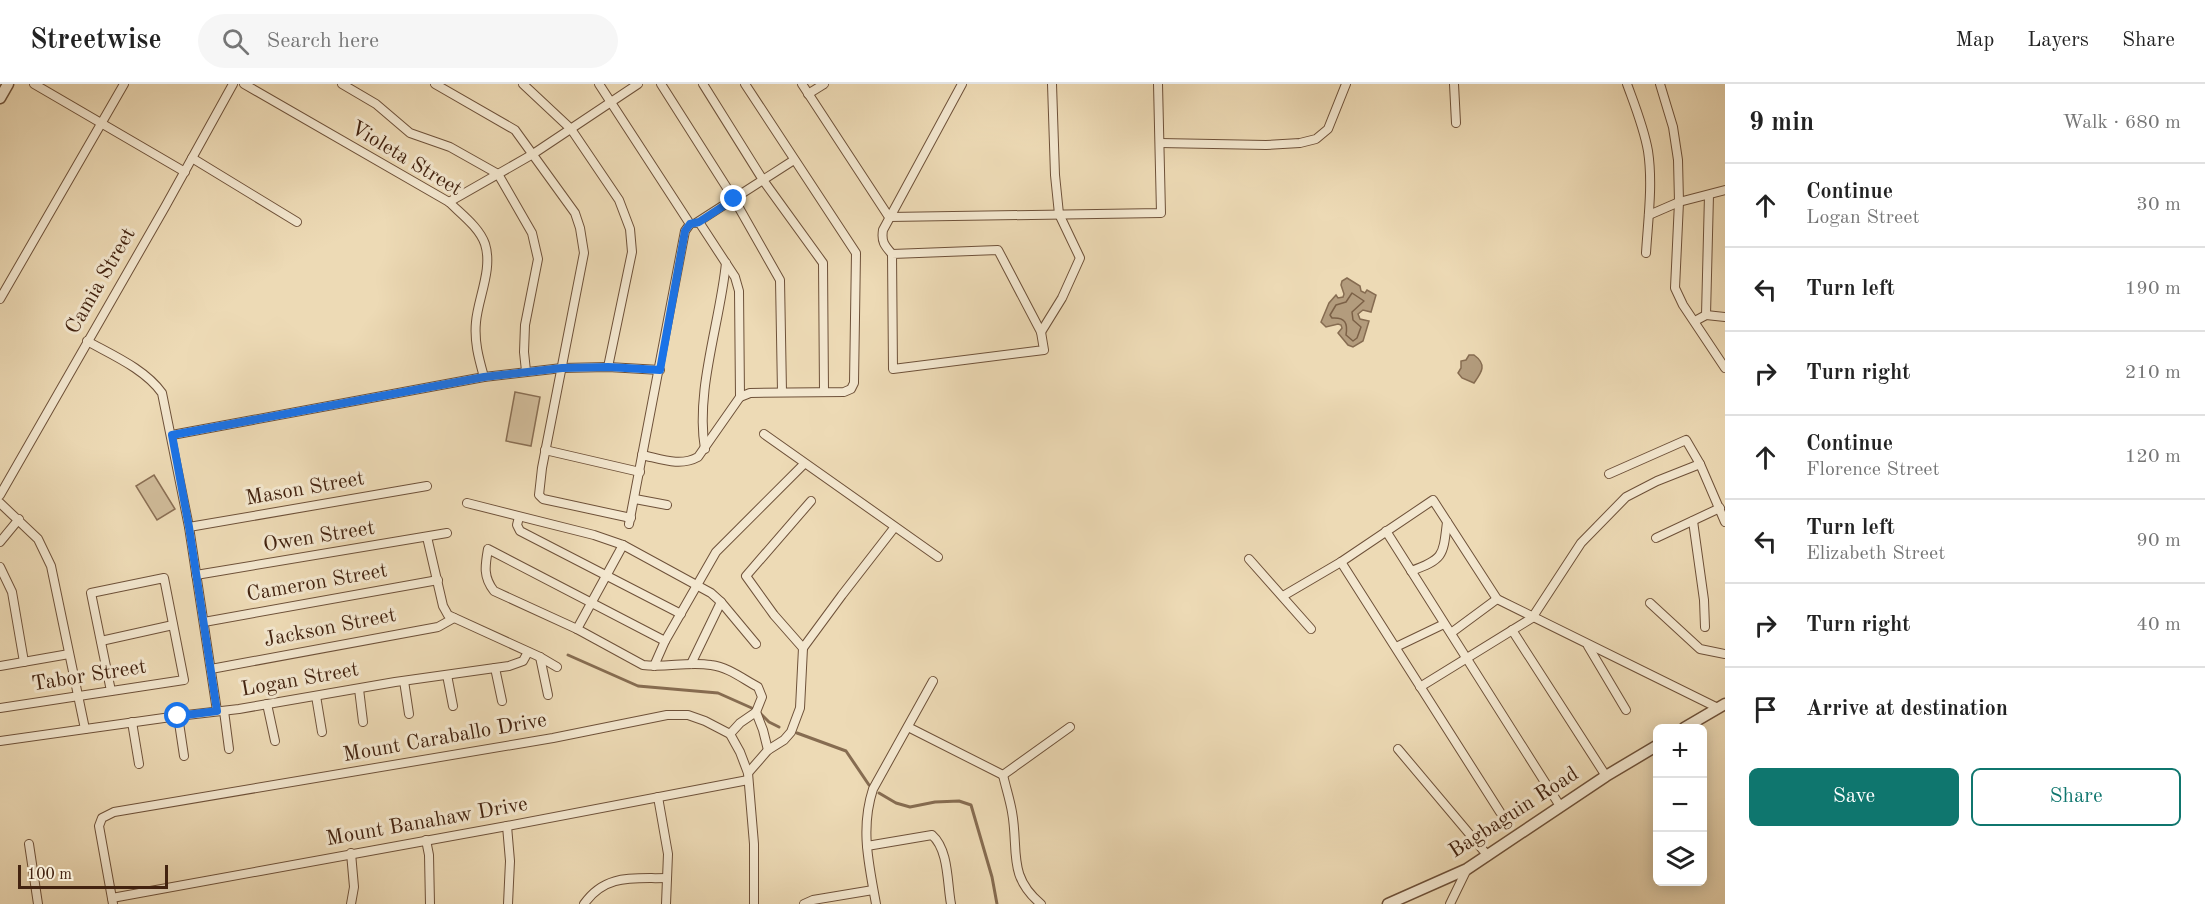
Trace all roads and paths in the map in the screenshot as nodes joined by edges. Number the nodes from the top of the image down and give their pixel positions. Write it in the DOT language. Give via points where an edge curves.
graph roads {
  1 [pos="8,84"];
  2 [pos="34,84"];
  3 [pos="124,84"];
  4 [pos="233,84"];
  5 [pos="244,84"];
  6 [pos="342,84"];
  7 [pos="435,84"];
  8 [pos="523,84"];
  9 [pos="600,84"];
  10 [pos="639,84"];
  11 [pos="661,84"];
  12 [pos="703,84"];
  13 [pos="745,84"];
  14 [pos="802,84"];
  15 [pos="824,84"];
  16 [pos="962,84"];
  17 [pos="1052,84"];
  18 [pos="1158,84"];
  19 [pos="1346,84"];
  20 [pos="1454,84"];
  21 [pos="1627,84"];
  22 [pos="1660,84"];
  23 [pos="808,94"];
  24 [pos="0,98"];
  25 [pos="612,101"];
  26 [pos="101,123"];
  27 [pos="1456,123"];
  28 [pos="571,129"];
  29 [pos="1160,144"];
  30 [pos="533,154"];
  31 [pos="192,158"];
  32 [pos="795,160"];
  33 [pos="185,172"];
  34 [pos="498,174"];
  35 [pos="763,180"];
  36 [pos="1725,190"];
  37 [pos="1709,195"];
  38 [pos="734,199"];
  39 [pos="449,202"];
  40 [pos="1679,202"];
  41 [pos="1059,214"];
  42 [pos="1649,215"];
  43 [pos="890,217"];
  44 [pos="297,222"];
  45 [pos="695,223"];
  46 [pos="1646,253"];
  47 [pos="892,254"];
  48 [pos="726,263"];
  49 [pos="0,299"];
  50 [pos="1706,315"];
  51 [pos="1725,317"];
  52 [pos="1695,321"];
  53 [pos="1041,332"];
  54 [pos="87,341"];
  55 [pos="608,367"];
  56 [pos="562,368"];
  57 [pos="1725,368"];
  58 [pos="660,370"];
  59 [pos="526,371"];
  60 [pos="484,377"];
  61 [pos="782,392"];
  62 [pos="824,392"];
  63 [pos="740,397"];
  64 [pos="764,434"];
  65 [pos="172,435"];
  66 [pos="705,449"];
  67 [pos="545,450"];
  68 [pos="642,456"];
  69 [pos="804,464"];
  70 [pos="1700,464"];
  71 [pos="640,472"];
  72 [pos="1608,474"];
  73 [pos="427,486"];
  74 [pos="0,495"];
  75 [pos="635,499"];
  76 [pos="811,501"];
  77 [pos="467,502"];
  78 [pos="0,503"];
  79 [pos="667,505"];
  80 [pos="1720,508"];
  81 [pos="519,517"];
  82 [pos="19,519"];
  83 [pos="1694,521"];
  84 [pos="1447,522"];
  85 [pos="1725,522"];
  86 [pos="189,527"];
  87 [pos="894,528"];
  88 [pos="1386,531"];
  89 [pos="447,533"];
  90 [pos="427,537"];
  91 [pos="1656,538"];
  92 [pos="0,542"];
  93 [pos="623,545"];
  94 [pos="938,557"];
  95 [pos="1249,559"];
  96 [pos="1341,562"];
  97 [pos="0,567"];
  98 [pos="1410,571"];
  99 [pos="196,575"];
  100 [pos="605,575"];
  101 [pos="438,580"];
  102 [pos="697,585"];
  103 [pos="1282,596"];
  104 [pos="1497,599"];
  105 [pos="722,602"];
  106 [pos="590,603"];
  107 [pos="1650,603"];
  108 [pos="681,614"];
  109 [pos="454,618"];
  110 [pos="1532,618"];
  111 [pos="204,622"];
  112 [pos="1444,624"];
  113 [pos="173,625"];
  114 [pos="1706,627"];
  115 [pos="1311,629"];
  116 [pos="577,630"];
  117 [pos="1512,630"];
  118 [pos="1451,633"];
  119 [pos="100,641"];
  120 [pos="665,641"];
  121 [pos="756,644"];
  122 [pos="1588,646"];
  123 [pos="803,648"];
  124 [pos="1396,648"];
  125 [pos="528,652"];
  126 [pos="69,654"];
  127 [pos="1725,654"];
  128 [pos="540,657"];
  129 [pos="1466,659"];
  130 [pos="24,662"];
  131 [pos="691,664"];
  132 [pos="0,666"];
  133 [pos="654,666"];
  134 [pos="557,667"];
  135 [pos="495,668"];
  136 [pos="212,669"];
  137 [pos="447,675"];
  138 [pos="404,681"];
  139 [pos="933,681"];
  140 [pos="1420,687"];
  141 [pos="359,689"];
  142 [pos="111,691"];
  143 [pos="548,695"];
  144 [pos="78,696"];
  145 [pos="316,696"];
  146 [pos="502,702"];
  147 [pos="267,704"];
  148 [pos="453,706"];
  149 [pos="1721,706"];
  150 [pos="0,708"];
  151 [pos="1626,710"];
  152 [pos="220,711"];
  153 [pos="756,712"];
  154 [pos="409,714"];
  155 [pos="178,716"];
  156 [pos="132,722"];
  157 [pos="363,722"];
  158 [pos="1692,724"];
  159 [pos="908,727"];
  160 [pos="1070,727"];
  161 [pos="85,729"];
  162 [pos="322,732"];
  163 [pos="730,734"];
  164 [pos="0,741"];
  165 [pos="275,741"];
  166 [pos="1653,748"];
  167 [pos="229,749"];
  168 [pos="1398,749"];
  169 [pos="768,750"];
  170 [pos="184,756"];
  171 [pos="139,764"];
  172 [pos="1003,775"];
  173 [pos="1606,776"];
  174 [pos="748,777"];
  175 [pos="658,797"];
  176 [pos="1560,806"];
  177 [pos="1500,812"];
  178 [pos="507,826"];
  179 [pos="426,840"];
  180 [pos="29,844"];
  181 [pos="867,846"];
  182 [pos="351,853"];
  183 [pos="1488,856"];
  184 [pos="1467,869"];
  185 [pos="667,879"];
  186 [pos="873,890"];
  187 [pos="112,901"];
  188 [pos="38,904"];
  189 [pos="351,904"];
  190 [pos="430,904"];
  191 [pos="508,904"];
  192 [pos="584,904"];
  193 [pos="666,904"];
  194 [pos="754,904"];
  195 [pos="804,904"];
  196 [pos="876,904"];
  197 [pos="951,904"];
  198 [pos="1041,904"];
  199 [pos="1388,904"];
  200 [pos="1450,904"];
  1 -- 24 [label="street"];
  2 -- 26 [label="street"];
  3 -- 26 [label="street"];
  4 -- 31 [label="street, Camia Street"];
  5 -- 39 [label="street, Violeta Street"];
  6 -- 34 [label="street" via="375,104 410,133 450,147"];
  7 -- 30 [label="street" via="515,130"];
  8 -- 28 [label="street"];
  9 -- 25 [label="street"];
  10 -- 25 [label="street"];
  11 -- 38 [label="street"];
  12 -- 35 [label="street"];
  13 -- 32 [label="street"];
  14 -- 23 [label="street"];
  15 -- 23 [label="street"];
  16 -- 43 [label="street"];
  17 -- 41 [label="street"];
  18 -- 29 [label="street"];
  19 -- 29 [label="street" via="1328,129 1316,139 1266,145"];
  20 -- 27 [label="street"];
  21 -- 42 [label="street" via="1648,153"];
  22 -- 40 [label="street" via="1676,137"];
  23 -- 43 [label="street"];
  25 -- 28 [label="street"];
  25 -- 45 [label="street"];
  26 -- 33 [label="street"];
  26 -- 49 [label="street"];
  28 -- 30 [label="street"];
  28 -- 55 [label="street" via="619,200 630,229 632,252"];
  29 -- 41 [label="street" via="1161,213"];
  30 -- 34 [label="street"];
  30 -- 56 [label="street" via="575,213 584,253"];
  31 -- 33 [label="street, Camia Street"];
  31 -- 44 [label="street"];
  32 -- 35 [label="street"];
  32 -- 62 [label="street" via="856,253 854,383 844,392"];
  33 -- 54 [label="street, Camia Street"];
  34 -- 39 [label="street"];
  34 -- 59 [label="street" via="532,232 538,259 525,325"];
  35 -- 38 [label="street"];
  35 -- 62 [label="street" via="823,263"];
  36 -- 37 [label="street"];
  37 -- 40 [label="street"];
  37 -- 50 [label="street"];
  38 -- 45 [label="street"];
  38 -- 61 [label="street" via="780,280"];
  39 -- 60 [label="street, Violeta Street" via="485,244 488,262 476,323 476,348"];
  40 -- 42 [label="street"];
  40 -- 52 [label="street" via="1674,281 1678,297"];
  41 -- 43 [label="street"];
  41 -- 53 [label="street" via="1080,258"];
  42 -- 46 [label="street"];
  43 -- 47 [label="street" via="882,238"];
  45 -- 48 [label="street"];
  45 -- 58 [label="street" via="685,231"];
  47 -- 53 [label="street" via="998,250"];
  47 -- 53 [label="street" via="893,369 1044,350"];
  48 -- 63 [label="street" via="735,277 741,304"];
  48 -- 66 [label="street" via="704,393"];
  50 -- 51 [label="street"];
  50 -- 52 [label="street"];
  52 -- 57 [label="street"];
  54 -- 65 [label="street" via="157,385 165,401"];
  54 -- 74 [label="street, Camia Street"];
  55 -- 56 [label="street"];
  55 -- 58 [label="street"];
  56 -- 59 [label="street"];
  56 -- 67 [label="street"];
  58 -- 68 [label="street"];
  59 -- 60 [label="street"];
  60 -- 65 [label="street"];
  61 -- 62 [label="street"];
  61 -- 63 [label="street"];
  63 -- 66 [label="street"];
  64 -- 69 [label="street"];
  65 -- 86 [label="street"];
  66 -- 68 [label="street" via="689,462"];
  67 -- 71 [label="street"];
  67 -- 75 [label="street" via="539,495 543,499 630,521"];
  68 -- 71 [label="street"];
  69 -- 87 [label="street"];
  69 -- 102 [label="street" via="716,552"];
  70 -- 72 [label="street" via="1686,440"];
  70 -- 80 [label="street"];
  70 -- 110 [label="street" via="1626,497 1581,543"];
  71 -- 75 [label="street"];
  73 -- 86 [label="street, Mason Street"];
  75 -- 79 [label="street"];
  76 -- 123 [label="street" via="746,576"];
  77 -- 81 [label="street"];
  78 -- 82 [label="street"];
  80 -- 83 [label="street"];
  80 -- 85 [label="street"];
  81 -- 93 [label="street"];
  81 -- 100 [label="street" via="520,531"];
  82 -- 92 [label="street"];
  82 -- 126 [label="street" via="38,539 51,566"];
  83 -- 91 [label="street"];
  83 -- 114 [label="street"];
  84 -- 88 [label="street" via="1433,500"];
  84 -- 98 [label="street" via="1444,550 1433,563"];
  84 -- 104 [label="street"];
  86 -- 99 [label="street"];
  87 -- 94 [label="street"];
  87 -- 123 [label="street"];
  88 -- 96 [label="street"];
  88 -- 98 [label="street"];
  89 -- 90 [label="street, Owen Street"];
  90 -- 99 [label="street, Owen Street"];
  90 -- 101 [label="street"];
  93 -- 100 [label="street"];
  93 -- 102 [label="street"];
  95 -- 103 [label="street"];
  96 -- 103 [label="street"];
  96 -- 124 [label="street"];
  97 -- 130 [label="street" via="12,592"];
  98 -- 112 [label="street"];
  99 -- 111 [label="street"];
  100 -- 106 [label="street"];
  100 -- 108 [label="street"];
  101 -- 109 [label="street" via="443,606"];
  101 -- 111 [label="street, Cameron Street"];
  102 -- 105 [label="street"];
  102 -- 108 [label="street"];
  103 -- 115 [label="street"];
  104 -- 110 [label="street"];
  104 -- 118 [label="street"];
  105 -- 121 [label="street"];
  105 -- 131 [label="street"];
  106 -- 116 [label="street"];
  106 -- 116 [label="street" via="488,549 484,569 494,591"];
  106 -- 120 [label="street"];
  107 -- 127 [label="street" via="1700,649"];
  108 -- 120 [label="street"];
  109 -- 125 [label="street"];
  109 -- 136 [label="street, Jackson Street" via="438,627"];
  110 -- 117 [label="street"];
  110 -- 122 [label="street"];
  111 -- 136 [label="street"];
  112 -- 118 [label="street"];
  112 -- 124 [label="street"];
  113 -- 119 [label="street"];
  113 -- 119 [label="street" via="164,578 91,593"];
  113 -- 142 [label="street, Tabor Street" via="184,680"];
  116 -- 133 [label="street" via="644,665"];
  117 -- 129 [label="street"];
  117 -- 173 [label="street"];
  118 -- 129 [label="street"];
  119 -- 142 [label="street"];
  120 -- 133 [label="street"];
  122 -- 149 [label="street"];
  122 -- 151 [label="street"];
  123 -- 169 [label="street" via="800,708 791,732"];
  124 -- 140 [label="street"];
  125 -- 128 [label="street"];
  125 -- 135 [label="street, Logan Street" via="523,661"];
  126 -- 130 [label="street"];
  126 -- 144 [label="street"];
  128 -- 134 [label="street"];
  128 -- 143 [label="street"];
  129 -- 140 [label="street"];
  129 -- 176 [label="street"];
  130 -- 132 [label="street"];
  131 -- 133 [label="street"];
  131 -- 153 [label="street" via="714,665 758,687 762,697"];
  135 -- 137 [label="street, Logan Street"];
  135 -- 146 [label="street"];
  136 -- 152 [label="street"];
  137 -- 138 [label="street, Logan Street"];
  137 -- 148 [label="street"];
  138 -- 141 [label="street, Logan Street"];
  138 -- 154 [label="street"];
  139 -- 159 [label="street"];
  140 -- 177 [label="street"];
  141 -- 145 [label="street, Logan Street"];
  141 -- 157 [label="street"];
  142 -- 144 [label="street, Tabor Street"];
  144 -- 150 [label="street, Tabor Street"];
  144 -- 161 [label="street"];
  145 -- 147 [label="street, Logan Street"];
  145 -- 162 [label="street"];
  147 -- 152 [label="street, Logan Street"];
  147 -- 165 [label="street"];
  149 -- 158 [label="street"];
  152 -- 155 [label="street, Logan Street"];
  152 -- 167 [label="street"];
  153 -- 163 [label="street"];
  153 -- 169 [label="street"];
  155 -- 156 [label="street, Logan Street"];
  155 -- 170 [label="street"];
  156 -- 161 [label="street, Logan Street"];
  156 -- 171 [label="street"];
  159 -- 172 [label="street"];
  159 -- 181 [label="street" via="873,789 867,807"];
  160 -- 172 [label="street"];
  161 -- 164 [label="street, Logan Street"];
  163 -- 174 [label="street"];
  163 -- 187 [label="street, Mount Caraballo Drive" via="687,715 667,715 114,812 102,818 99,826"];
  166 -- 173 [label="street, Bagbaguin Road"];
  168 -- 183 [label="street"];
  169 -- 174 [label="street"];
  172 -- 198 [label="street" via="1012,813 1016,868 1026,891"];
  173 -- 176 [label="street, Bagbaguin Road"];
  174 -- 175 [label="street, Mount Banahaw Drive"];
  174 -- 194 [label="street"];
  175 -- 178 [label="street, Mount Banahaw Drive"];
  175 -- 185 [label="street" via="668,854"];
  176 -- 183 [label="street, Bagbaguin Road"];
  178 -- 179 [label="street, Mount Banahaw Drive"];
  178 -- 191 [label="street"];
  179 -- 182 [label="street, Mount Banahaw Drive"];
  179 -- 190 [label="street"];
  180 -- 188 [label="street"];
  181 -- 186 [label="street"];
  181 -- 197 [label="street" via="932,835 943,852"];
  182 -- 187 [label="street, Mount Banahaw Drive"];
  182 -- 189 [label="street"];
  183 -- 184 [label="street, Bagbaguin Road"];
  184 -- 199 [label="street, Bagbaguin Road"];
  184 -- 200 [label="street"];
  185 -- 192 [label="street" via="620,879 592,892"];
  185 -- 193 [label="street"];
  186 -- 195 [label="street"];
  186 -- 196 [label="street"];
}
